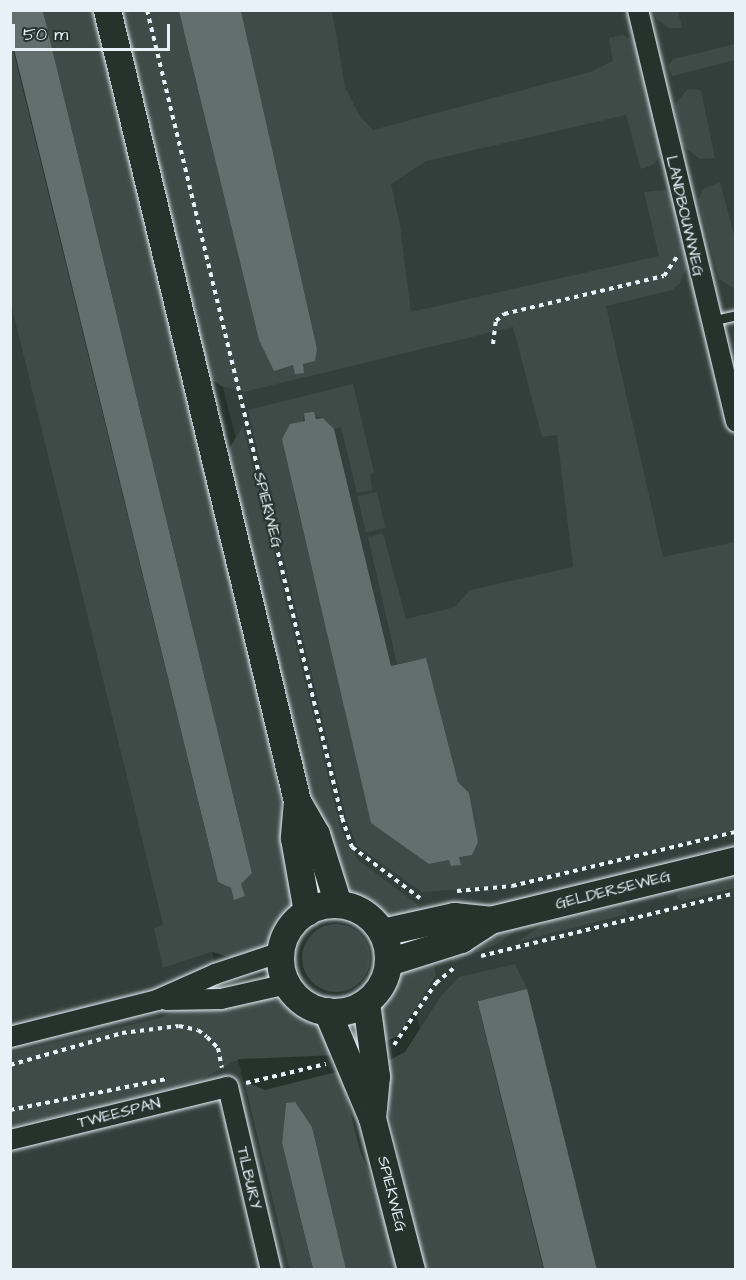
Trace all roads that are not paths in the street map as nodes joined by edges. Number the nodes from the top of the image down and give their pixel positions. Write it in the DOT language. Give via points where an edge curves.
graph roads {
  1 [pos="107,10"];
  2 [pos="638,10"];
  3 [pos="735,315"];
  4 [pos="709,322"];
  5 [pos="735,421"];
  6 [pos="297,801"];
  7 [pos="735,860"];
  8 [pos="338,904"];
  9 [pos="307,912"];
  10 [pos="430,916"];
  11 [pos="382,932"];
  12 [pos="281,952"];
  13 [pos="388,962"];
  14 [pos="287,984"];
  15 [pos="157,1000"];
  16 [pos="366,1002"];
  17 [pos="327,1011"];
  18 [pos="10,1037"];
  19 [pos="228,1087"];
  20 [pos="372,1118"];
  21 [pos="10,1140"];
  22 [pos="271,1269"];
  23 [pos="411,1269"];
  1 -- 6 [label="main road"];
  2 -- 4 [label="street, LANDBOUWWEG"];
  3 -- 4 [label="lane"];
  4 -- 5 [label="street, LANDBOUWWEG"];
  6 -- 8 [label="main road" via="316,834"];
  6 -- 9 [label="main road" via="294,838"];
  7 -- 10 [label="main road, GELDERSEWEG" via="490,920"];
  8 -- 9 [label="main road"];
  8 -- 11 [label="main road" via="371,918"];
  9 -- 12 [label="main road" via="294,922"];
  10 -- 11 [label="main road, GELDERSEWEG"];
  10 -- 13 [label="main road, GELDERSEWEG"];
  11 -- 13 [label="main road"];
  12 -- 14 [label="main road"];
  12 -- 15 [label="street" via="215,974"];
  13 -- 16 [label="main road" via="381,984"];
  14 -- 15 [label="street" via="221,999"];
  14 -- 17 [label="main road" via="311,1007"];
  15 -- 18 [label="street"];
  16 -- 17 [label="main road" via="347,1011"];
  16 -- 20 [label="main road, SPIEKWEG" via="376,1076"];
  17 -- 20 [label="main road, SPIEKWEG"];
  19 -- 21 [label="street, TWEESPAN"];
  19 -- 22 [label="street, TILBURY"];
  20 -- 23 [label="main road, SPIEKWEG"];
}
